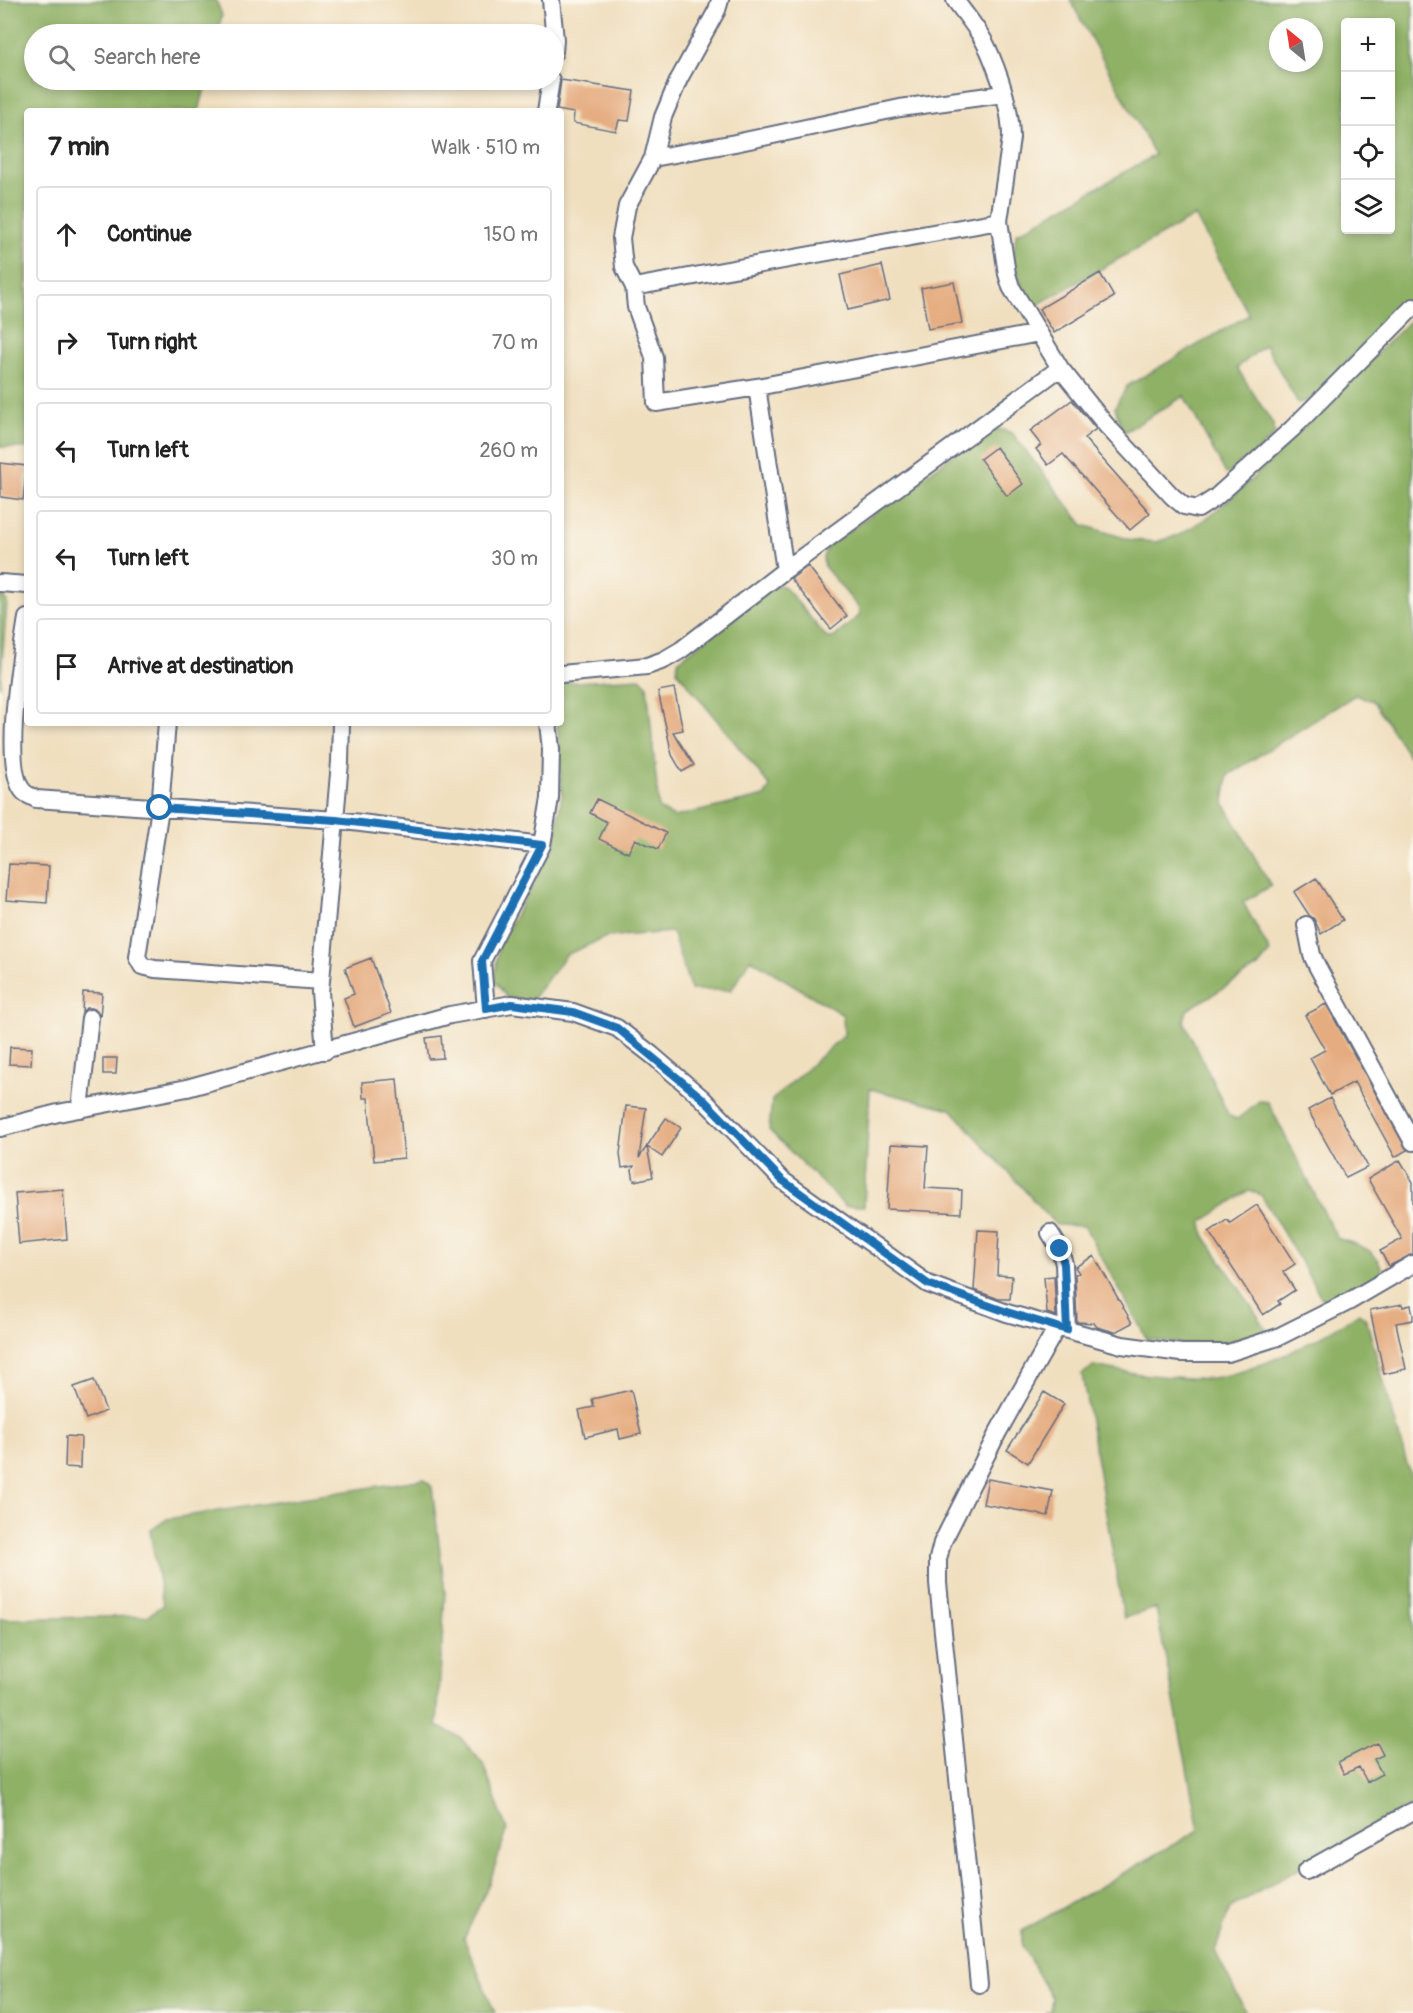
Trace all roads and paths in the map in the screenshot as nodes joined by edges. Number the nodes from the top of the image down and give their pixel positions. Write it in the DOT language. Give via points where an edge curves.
graph roads {
  1 [pos="551,0"];
  2 [pos="720,0"];
  3 [pos="726,0"];
  4 [pos="735,0"];
  5 [pos="955,0"];
  6 [pos="553,24"];
  7 [pos="549,90"];
  8 [pos="1003,94"];
  9 [pos="546,108"];
  10 [pos="653,158"];
  11 [pos="999,221"];
  12 [pos="634,287"];
  13 [pos="1413,307"];
  14 [pos="1039,333"];
  15 [pos="1060,368"];
  16 [pos="757,387"];
  17 [pos="785,570"];
  18 [pos="0,583"];
  19 [pos="24,585"];
  20 [pos="24,639"];
  21 [pos="564,674"];
  22 [pos="167,726"];
  23 [pos="341,726"];
  24 [pos="548,726"];
  25 [pos="160,808"];
  26 [pos="336,820"];
  27 [pos="542,845"];
  28 [pos="1306,925"];
  29 [pos="321,981"];
  30 [pos="486,1009"];
  31 [pos="90,1018"];
  32 [pos="325,1051"];
  33 [pos="81,1109"];
  34 [pos="0,1128"];
  35 [pos="1413,1142"];
  36 [pos="1050,1233"];
  37 [pos="1413,1264"];
  38 [pos="1062,1329"];
  39 [pos="1413,1811"];
  40 [pos="1306,1871"];
  41 [pos="978,1984"];
  1 -- 6 [label="street"];
  2 -- 10 [label="street" via="679,79 663,117"];
  3 -- 4 [label="street"];
  5 -- 8 [label="street" via="991,55"];
  7 -- 9 [label="street"];
  8 -- 10 [label="street" via="900,108"];
  8 -- 11 [label="street" via="1011,138"];
  10 -- 12 [label="street" via="627,206 621,238 624,267"];
  11 -- 12 [label="street"];
  11 -- 14 [label="street" via="1011,286"];
  12 -- 16 [label="street" via="636,307 654,357 656,404"];
  13 -- 15 [label="street" via="1292,429 1198,510 1184,506 1172,496"];
  14 -- 15 [label="street"];
  14 -- 16 [label="street"];
  15 -- 17 [label="street"];
  16 -- 17 [label="street"];
  17 -- 21 [label="street" via="664,660 647,666"];
  18 -- 19 [label="street"];
  20 -- 25 [label="street" via="13,752 23,791 36,799"];
  22 -- 25 [label="street"];
  23 -- 26 [label="street"];
  24 -- 27 [label="street" via="550,798"];
  25 -- 26 [label="street"];
  25 -- 29 [label="street" via="137,957 142,966"];
  26 -- 27 [label="street"];
  26 -- 29 [label="street"];
  27 -- 30 [label="street" via="482,961"];
  28 -- 35 [label="street" via="1317,966"];
  29 -- 32 [label="street"];
  30 -- 32 [label="street" via="450,1015"];
  30 -- 38 [label="street" via="512,1004 573,1012 617,1028 702,1098 782,1180 928,1284"];
  31 -- 33 [label="street"];
  32 -- 33 [label="street" via="187,1088"];
  33 -- 34 [label="street"];
  36 -- 38 [label="street" via="1064,1264"];
  37 -- 38 [label="street" via="1288,1332 1228,1353 1181,1353 1122,1345"];
  38 -- 41 [label="street" via="998,1432 942,1543 938,1559"];
  39 -- 40 [label="street"];
}
